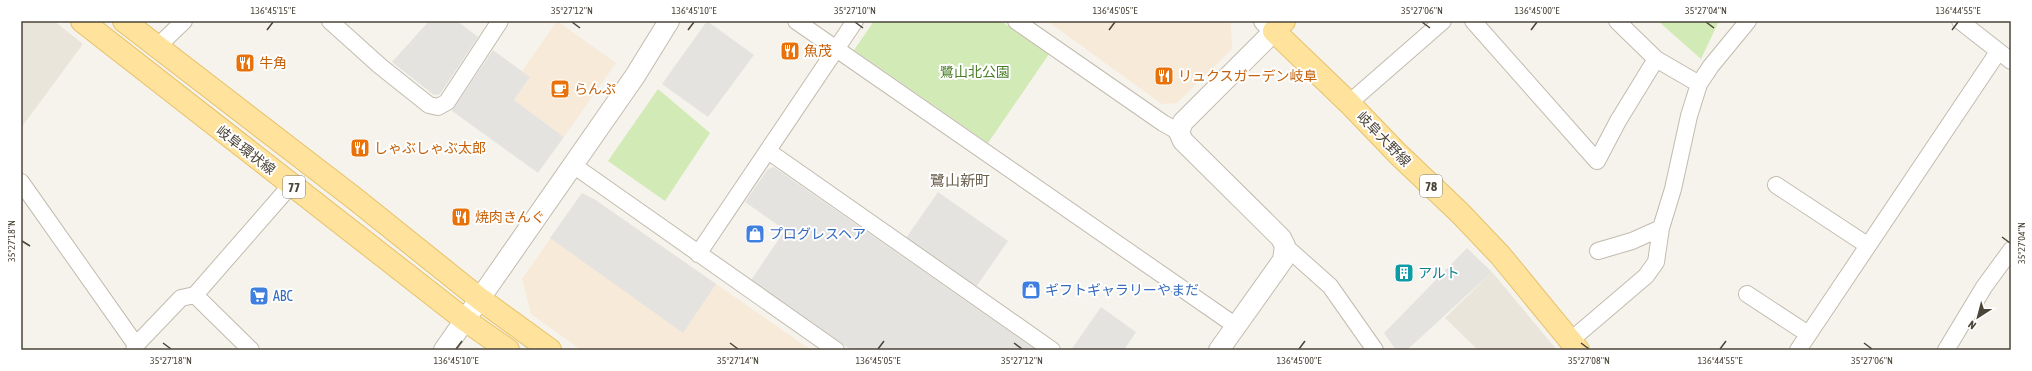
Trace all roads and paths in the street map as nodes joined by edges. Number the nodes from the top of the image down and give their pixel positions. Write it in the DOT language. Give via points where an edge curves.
graph roads {
  1 [pos="82,21"];
  2 [pos="124,21"];
  3 [pos="184,21"];
  4 [pos="330,21"];
  5 [pos="500,21"];
  6 [pos="669,21"];
  7 [pos="796,21"];
  8 [pos="855,21"];
  9 [pos="1016,21"];
  10 [pos="1443,21"];
  11 [pos="1473,21"];
  12 [pos="1617,21"];
  13 [pos="1748,21"];
  14 [pos="1960,21"];
  15 [pos="1274,24"];
  16 [pos="157,48"];
  17 [pos="836,49"];
  18 [pos="2004,56"];
  19 [pos="1656,59"];
  20 [pos="1699,84"];
  21 [pos="1349,103"];
  22 [pos="1179,132"];
  23 [pos="768,152"];
  24 [pos="573,165"];
  25 [pos="21,182"];
  26 [pos="291,185"];
  27 [pos="1776,185"];
  28 [pos="1661,228"];
  29 [pos="1867,244"];
  30 [pos="1285,246"];
  31 [pos="2011,250"];
  32 [pos="1598,251"];
  33 [pos="698,254"];
  34 [pos="1747,294"];
  35 [pos="195,295"];
  36 [pos="480,299"];
  37 [pos="465,320"];
  38 [pos="1236,326"];
  39 [pos="1808,334"];
  40 [pos="1575,345"];
  41 [pos="135,347"];
  42 [pos="251,350"];
  43 [pos="444,350"];
  44 [pos="508,350"];
  45 [pos="550,350"];
  46 [pos="836,350"];
  47 [pos="1052,350"];
  48 [pos="1219,350"];
  49 [pos="1375,350"];
  50 [pos="1798,350"];
  51 [pos="1946,350"];
  1 -- 26 [label="main road, 岐阜環状線 / 77"];
  2 -- 16 [label="main road, 岐阜環状線 / 77"];
  3 -- 16 [label="street"];
  4 -- 5 [label="street" via="411,90 429,104 438,107 447,102"];
  6 -- 24 [label="street" via="635,76"];
  7 -- 17 [label="street"];
  8 -- 17 [label="street"];
  9 -- 22 [label="street"];
  10 -- 21 [label="street"];
  11 -- 19 [label="street" via="1597,161"];
  12 -- 19 [label="street"];
  13 -- 20 [label="street"];
  14 -- 18 [label="street"];
  15 -- 21 [label="main road, 岐阜大野線 / 78"];
  15 -- 22 [label="street" via="1182,122"];
  16 -- 36 [label="main road, 岐阜環状線 / 77" via="354,198"];
  17 -- 23 [label="street"];
  17 -- 38 [label="street"];
  18 -- 29 [label="street"];
  19 -- 20 [label="street"];
  20 -- 28 [label="street"];
  21 -- 40 [label="main road, 岐阜大野線 / 78" via="1500,255"];
  22 -- 30 [label="street" via="1183,141 1281,238"];
  23 -- 33 [label="street"];
  23 -- 47 [label="street"];
  24 -- 33 [label="street"];
  24 -- 36 [label="street"];
  25 -- 41 [label="street"];
  26 -- 35 [label="street"];
  26 -- 37 [label="main road, 岐阜環状線 / 77"];
  27 -- 29 [label="street"];
  28 -- 32 [label="street" via="1632,241"];
  28 -- 40 [label="street" via="1656,262 1646,276"];
  29 -- 39 [label="street"];
  30 -- 38 [label="street" via="1283,260"];
  30 -- 49 [label="street" via="1330,286"];
  31 -- 51 [label="street" via="1984,287"];
  33 -- 46 [label="street"];
  34 -- 39 [label="street"];
  35 -- 41 [label="street" via="181,298"];
  35 -- 42 [label="street"];
  36 -- 37 [label="street"];
  36 -- 45 [label="main road, 岐阜環状線 / 77"];
  37 -- 43 [label="street"];
  37 -- 44 [label="main road, 岐阜環状線 / 77"];
  38 -- 48 [label="street"];
  39 -- 50 [label="street"];
}
